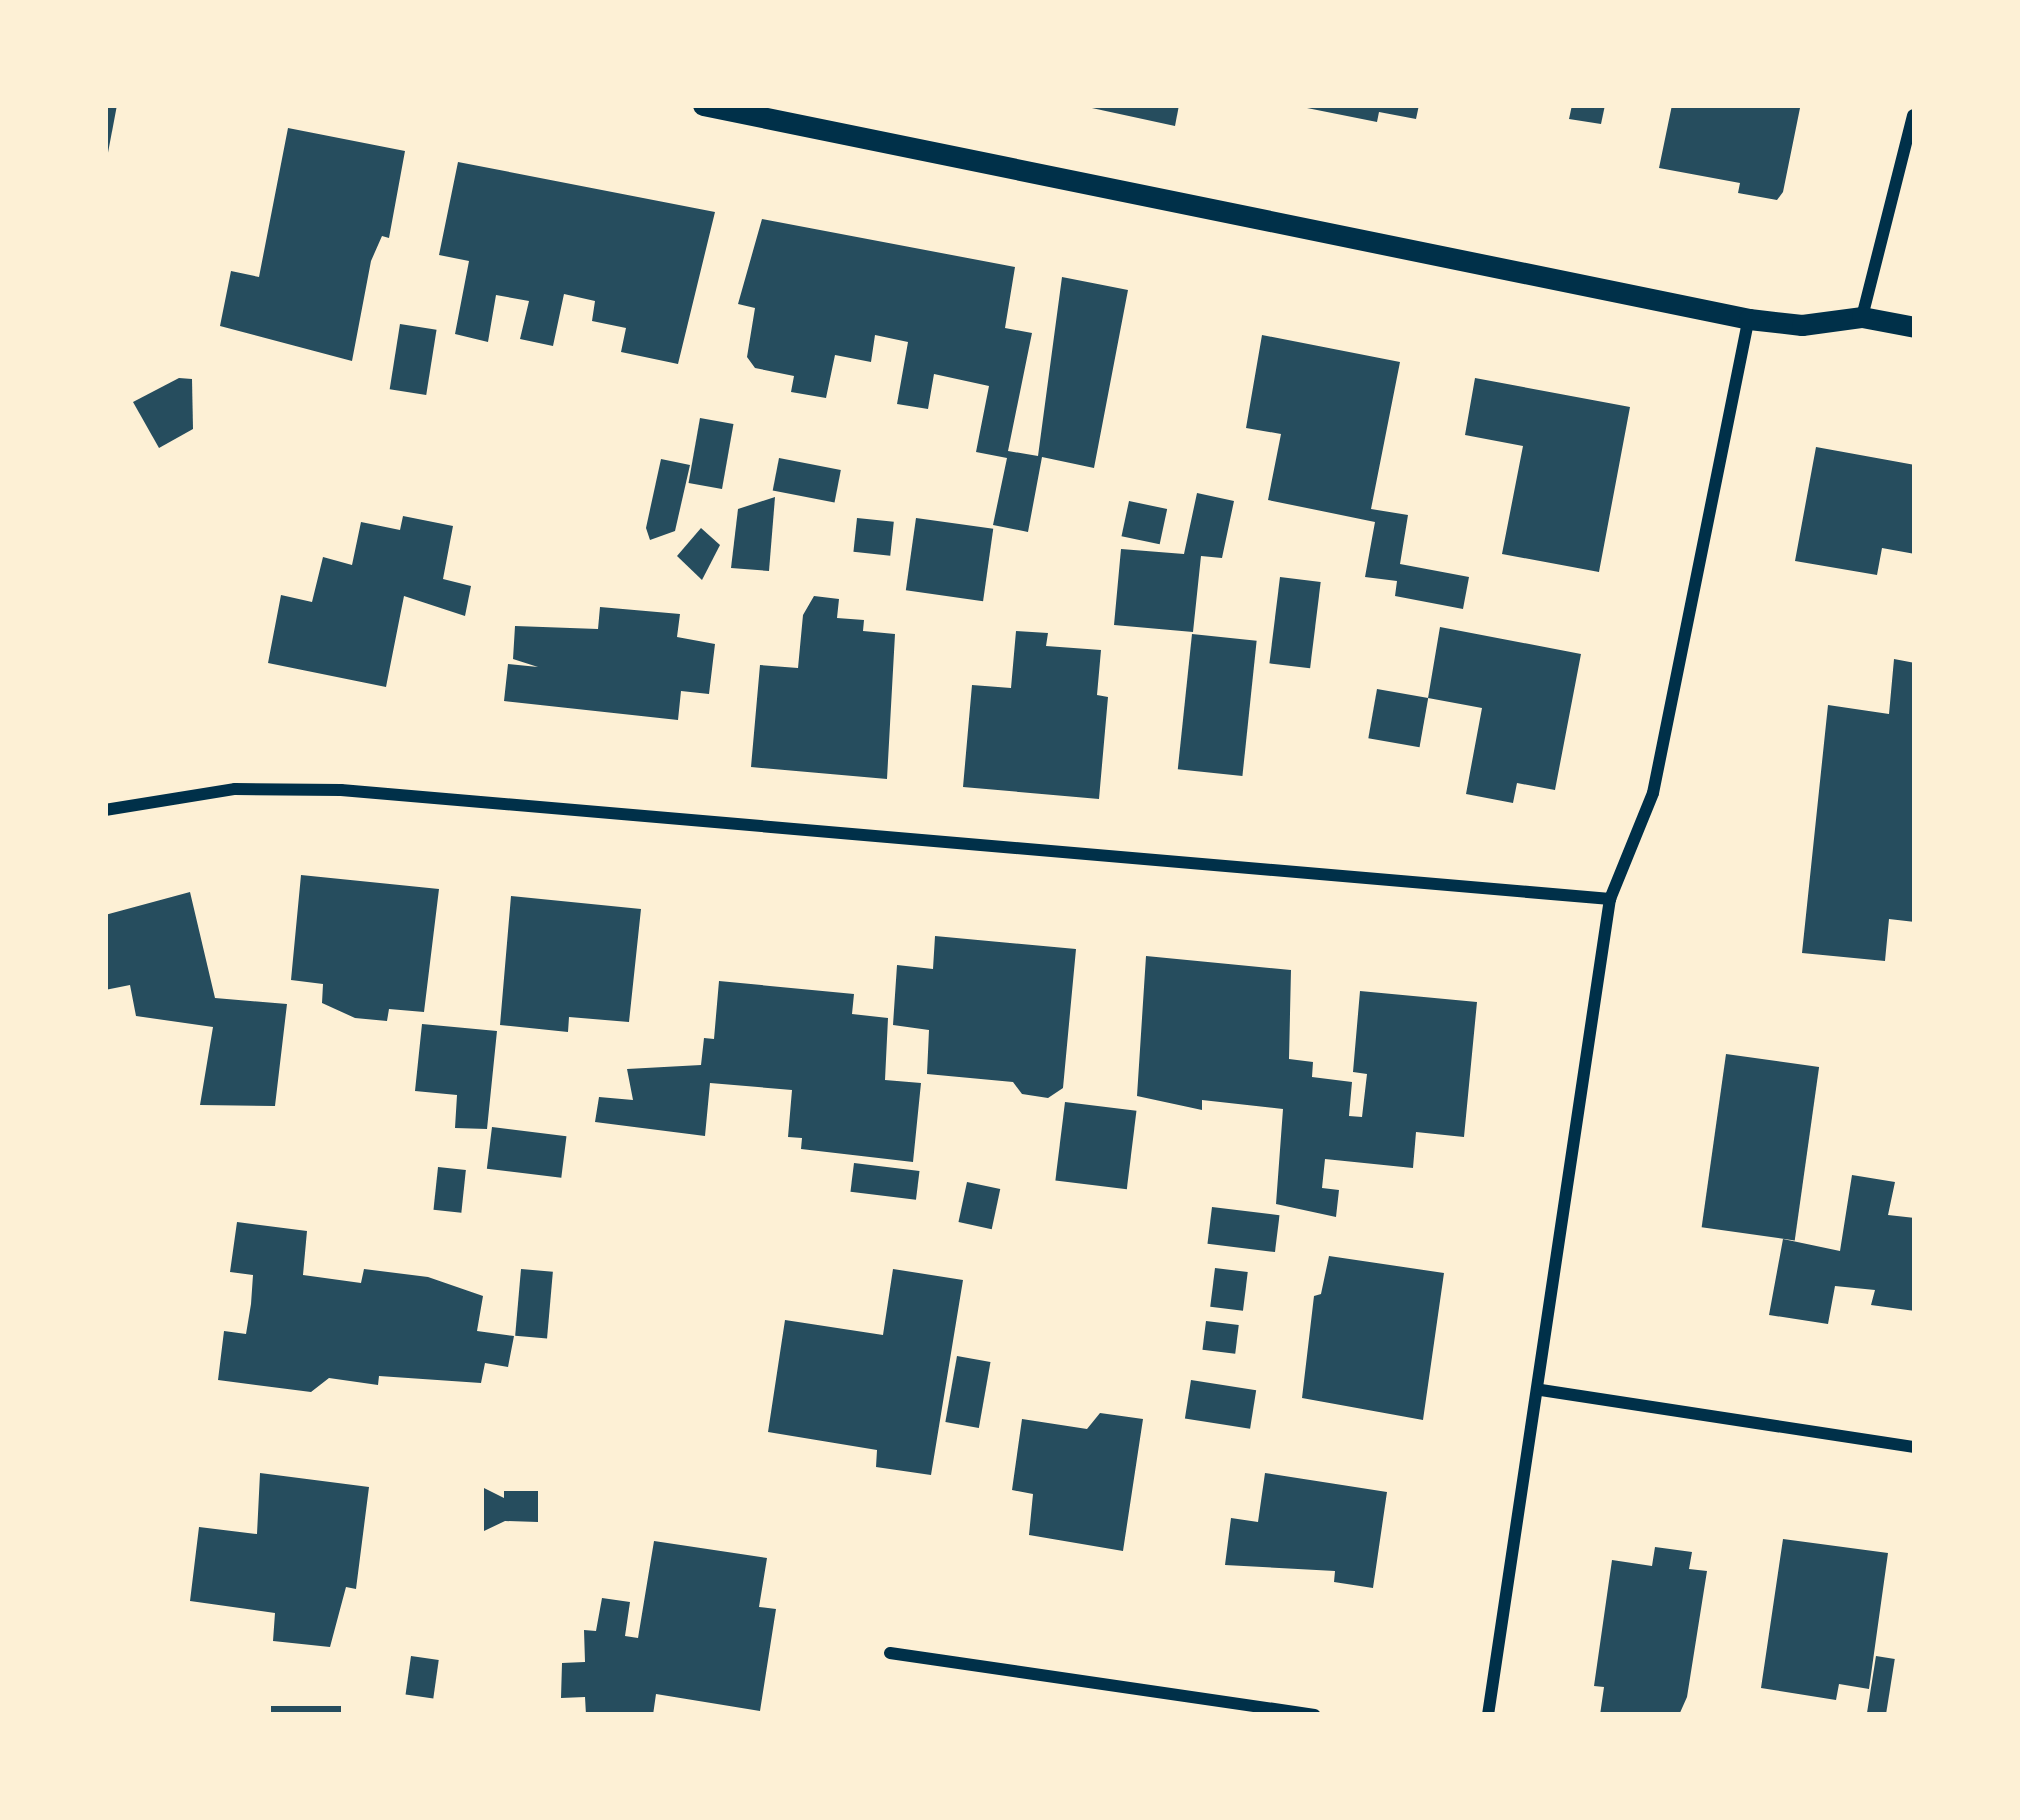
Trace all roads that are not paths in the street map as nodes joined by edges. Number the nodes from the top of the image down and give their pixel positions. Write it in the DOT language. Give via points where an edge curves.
graph roads {
  1 [pos="703,105"];
  2 [pos="1912,112"];
  3 [pos="1862,317"];
  4 [pos="1749,319"];
  5 [pos="1915,327"];
  6 [pos="105,810"];
  7 [pos="1610,899"];
  8 [pos="1541,1390"];
  9 [pos="1915,1447"];
  10 [pos="890,1653"];
  11 [pos="1314,1715"];
  12 [pos="1488,1715"];
  1 -- 4 [label="street"];
  2 -- 3 [label="street"];
  3 -- 4 [label="street" via="1802,325"];
  3 -- 5 [label="street"];
  4 -- 7 [label="street" via="1653,793"];
  6 -- 7 [label="street" via="236,789 341,790"];
  7 -- 8 [label="street"];
  8 -- 9 [label="street"];
  8 -- 12 [label="street"];
  10 -- 11 [label="street"];
}
